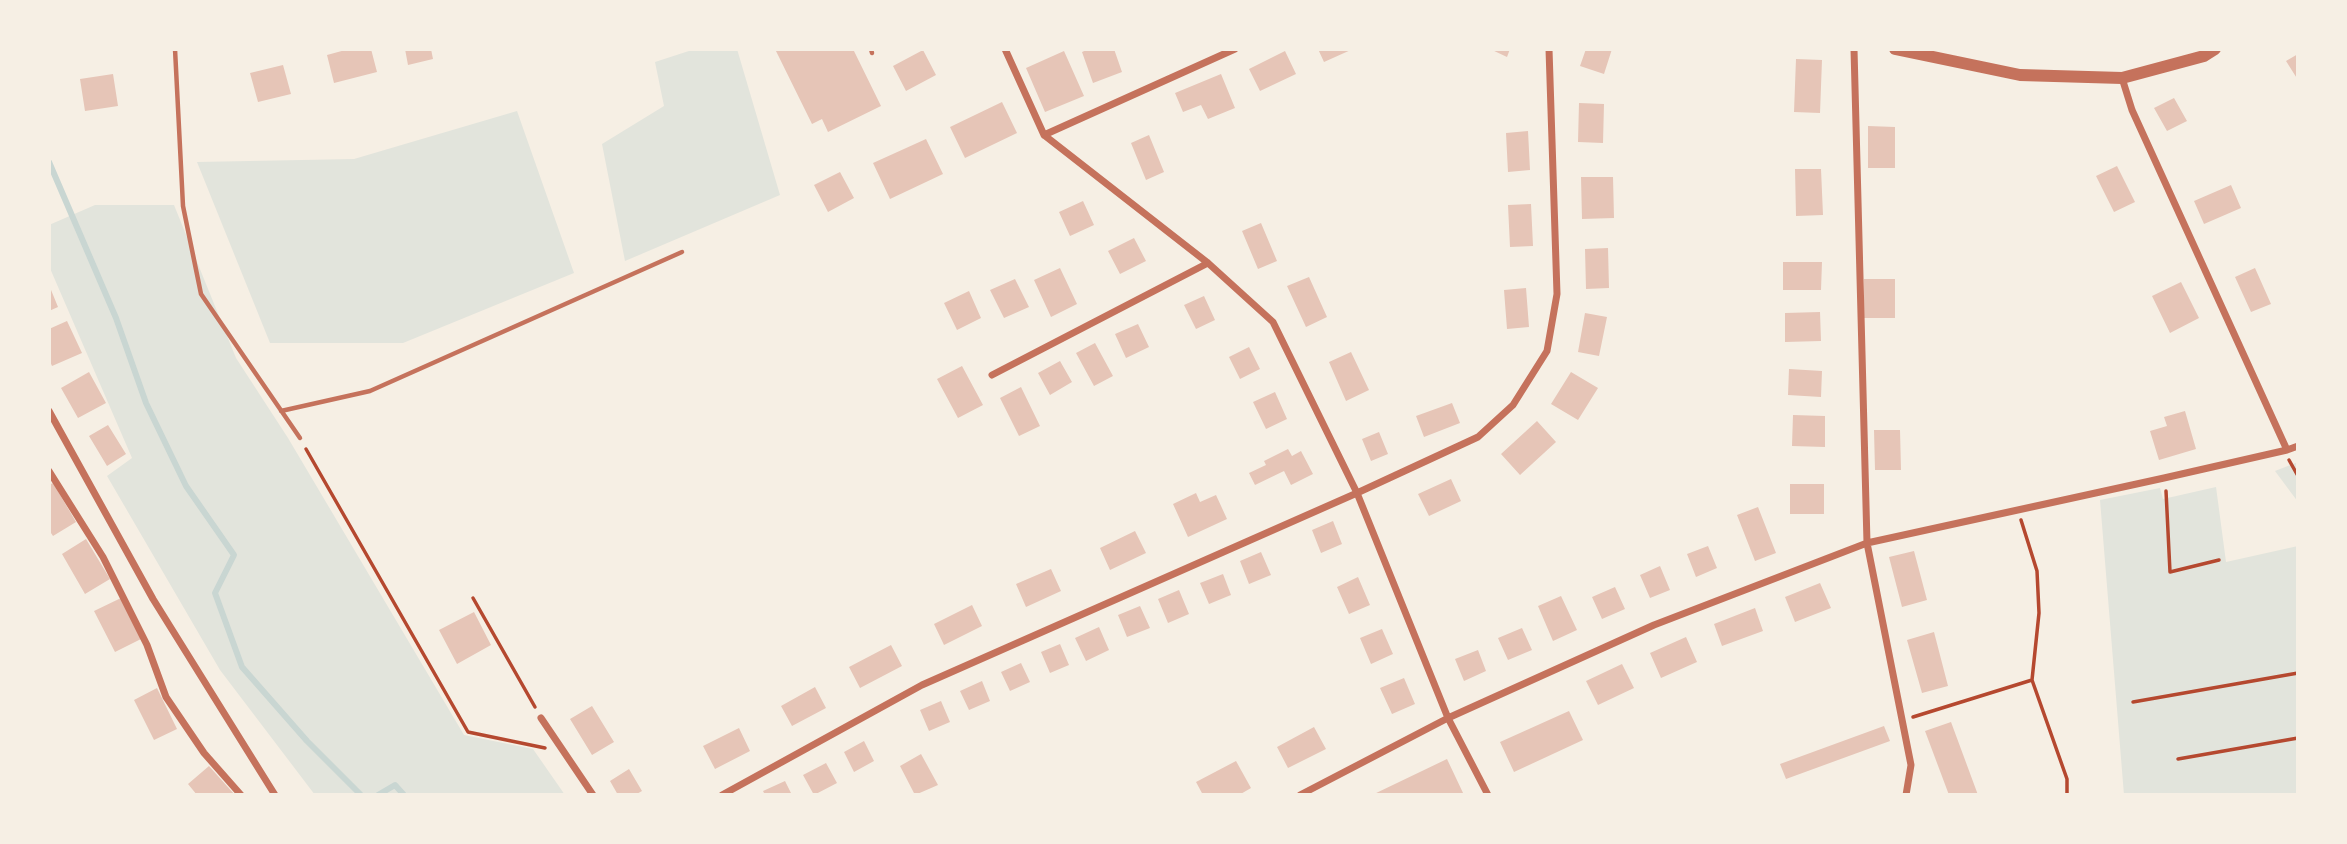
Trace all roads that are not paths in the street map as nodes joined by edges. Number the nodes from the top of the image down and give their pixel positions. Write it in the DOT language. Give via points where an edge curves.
graph roads {
  1 [pos="175,49"];
  2 [pos="1005,49"];
  3 [pos="1235,49"];
  4 [pos="1549,49"];
  5 [pos="1854,49"];
  6 [pos="1895,49"];
  7 [pos="2215,49"];
  8 [pos="2122,78"];
  9 [pos="1044,135"];
  10 [pos="681,252"];
  11 [pos="1208,263"];
  12 [pos="992,374"];
  13 [pos="49,411"];
  14 [pos="281,411"];
  15 [pos="300,438"];
  16 [pos="2298,446"];
  17 [pos="2287,450"];
  18 [pos="49,471"];
  19 [pos="1357,493"];
  20 [pos="1867,543"];
  21 [pos="541,718"];
  22 [pos="1448,718"];
  23 [pos="241,795"];
  24 [pos="275,795"];
  25 [pos="593,795"];
  26 [pos="722,795"];
  27 [pos="1300,795"];
  28 [pos="1488,795"];
  29 [pos="1906,795"];
  1 -- 14 [label="lane" via="183,206 201,294"];
  2 -- 9 [label="street"];
  3 -- 9 [label="street"];
  4 -- 19 [label="street" via="1557,294 1548,351 1513,405 1478,437"];
  5 -- 20 [label="street"];
  6 -- 8 [label="street" via="2020,75"];
  7 -- 8 [label="street"];
  8 -- 17 [label="street" via="2138,123"];
  9 -- 11 [label="street"];
  10 -- 14 [label="lane" via="370,391"];
  11 -- 12 [label="street"];
  11 -- 19 [label="street" via="1273,321"];
  13 -- 24 [label="street" via="153,599"];
  14 -- 15 [label="lane"];
  16 -- 17 [label="street"];
  17 -- 20 [label="street"];
  18 -- 23 [label="street" via="103,557 147,645 166,697 204,753"];
  19 -- 22 [label="street"];
  19 -- 26 [label="street" via="922,685"];
  20 -- 22 [label="street" via="1654,625"];
  20 -- 29 [label="street" via="1911,765"];
  21 -- 25 [label="street"];
  22 -- 27 [label="street"];
  22 -- 28 [label="street"];
}
